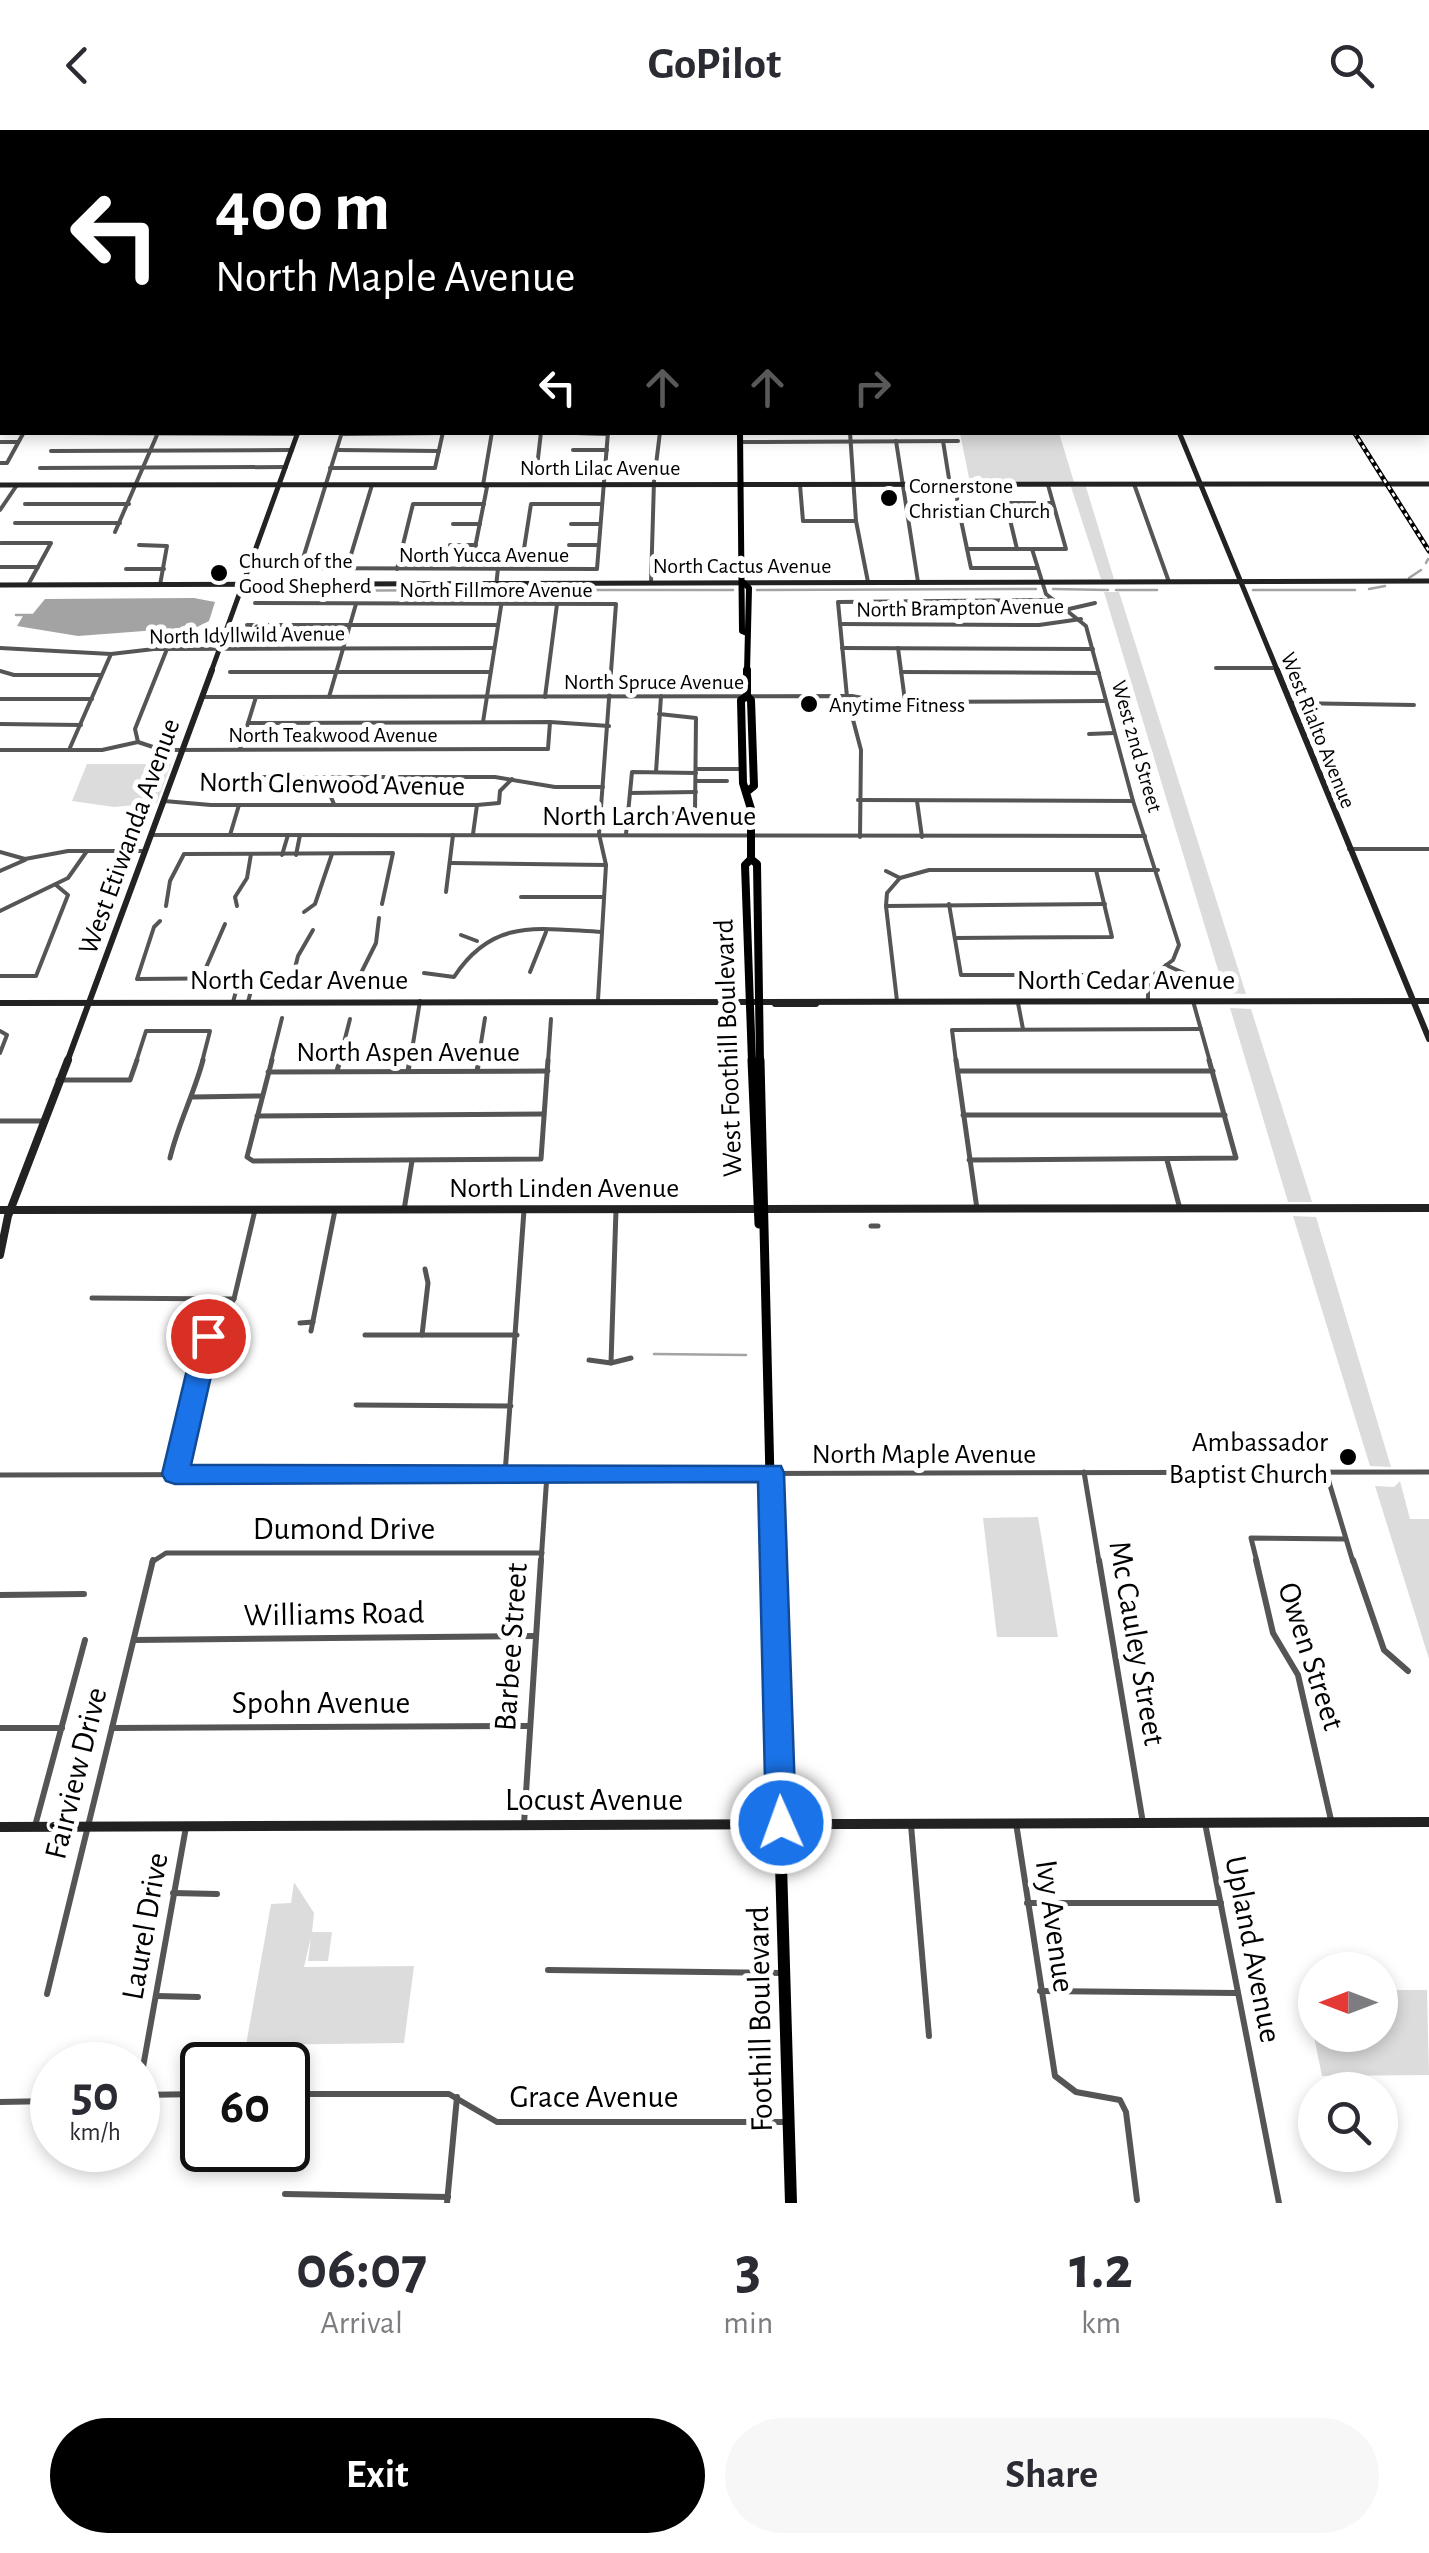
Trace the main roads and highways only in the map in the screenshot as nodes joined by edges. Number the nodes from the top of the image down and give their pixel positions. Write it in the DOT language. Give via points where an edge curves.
graph roads {
  1 [pos="740,435"];
  2 [pos="744,583"];
  3 [pos="747,633"];
  4 [pos="747,696"];
  5 [pos="748,790"];
  6 [pos="750,859"];
  7 [pos="745,870"];
  8 [pos="758,900"];
  9 [pos="745,914"];
  10 [pos="759,942"];
  11 [pos="760,1209"];
  12 [pos="771,1473"];
  13 [pos="791,2203"];
  1 -- 2 [label="main road, West Foothill Boulevard"];
  2 -- 3 [label="main road, West Foothill Boulevard"];
  3 -- 4 [label="main road, West Foothill Boulevard"];
  4 -- 5 [label="main road, West Foothill Boulevard" via="754,786"];
  4 -- 5 [label="main road, West Foothill Boulevard" via="741,700"];
  5 -- 6 [label="main road, West Foothill Boulevard"];
  6 -- 7 [label="main road, West Foothill Boulevard"];
  6 -- 8 [label="main road, West Foothill Boulevard"];
  7 -- 8 [label="main road"];
  7 -- 9 [label="main road, West Foothill Boulevard"];
  8 -- 10 [label="main road, West Foothill Boulevard"];
  9 -- 10 [label="main road"];
  9 -- 11 [label="main road, West Foothill Boulevard"];
  10 -- 11 [label="main road, West Foothill Boulevard"];
  11 -- 12 [label="main road, West Foothill Boulevard"];
  12 -- 13 [label="main road, Foothill Boulevard"];
}
